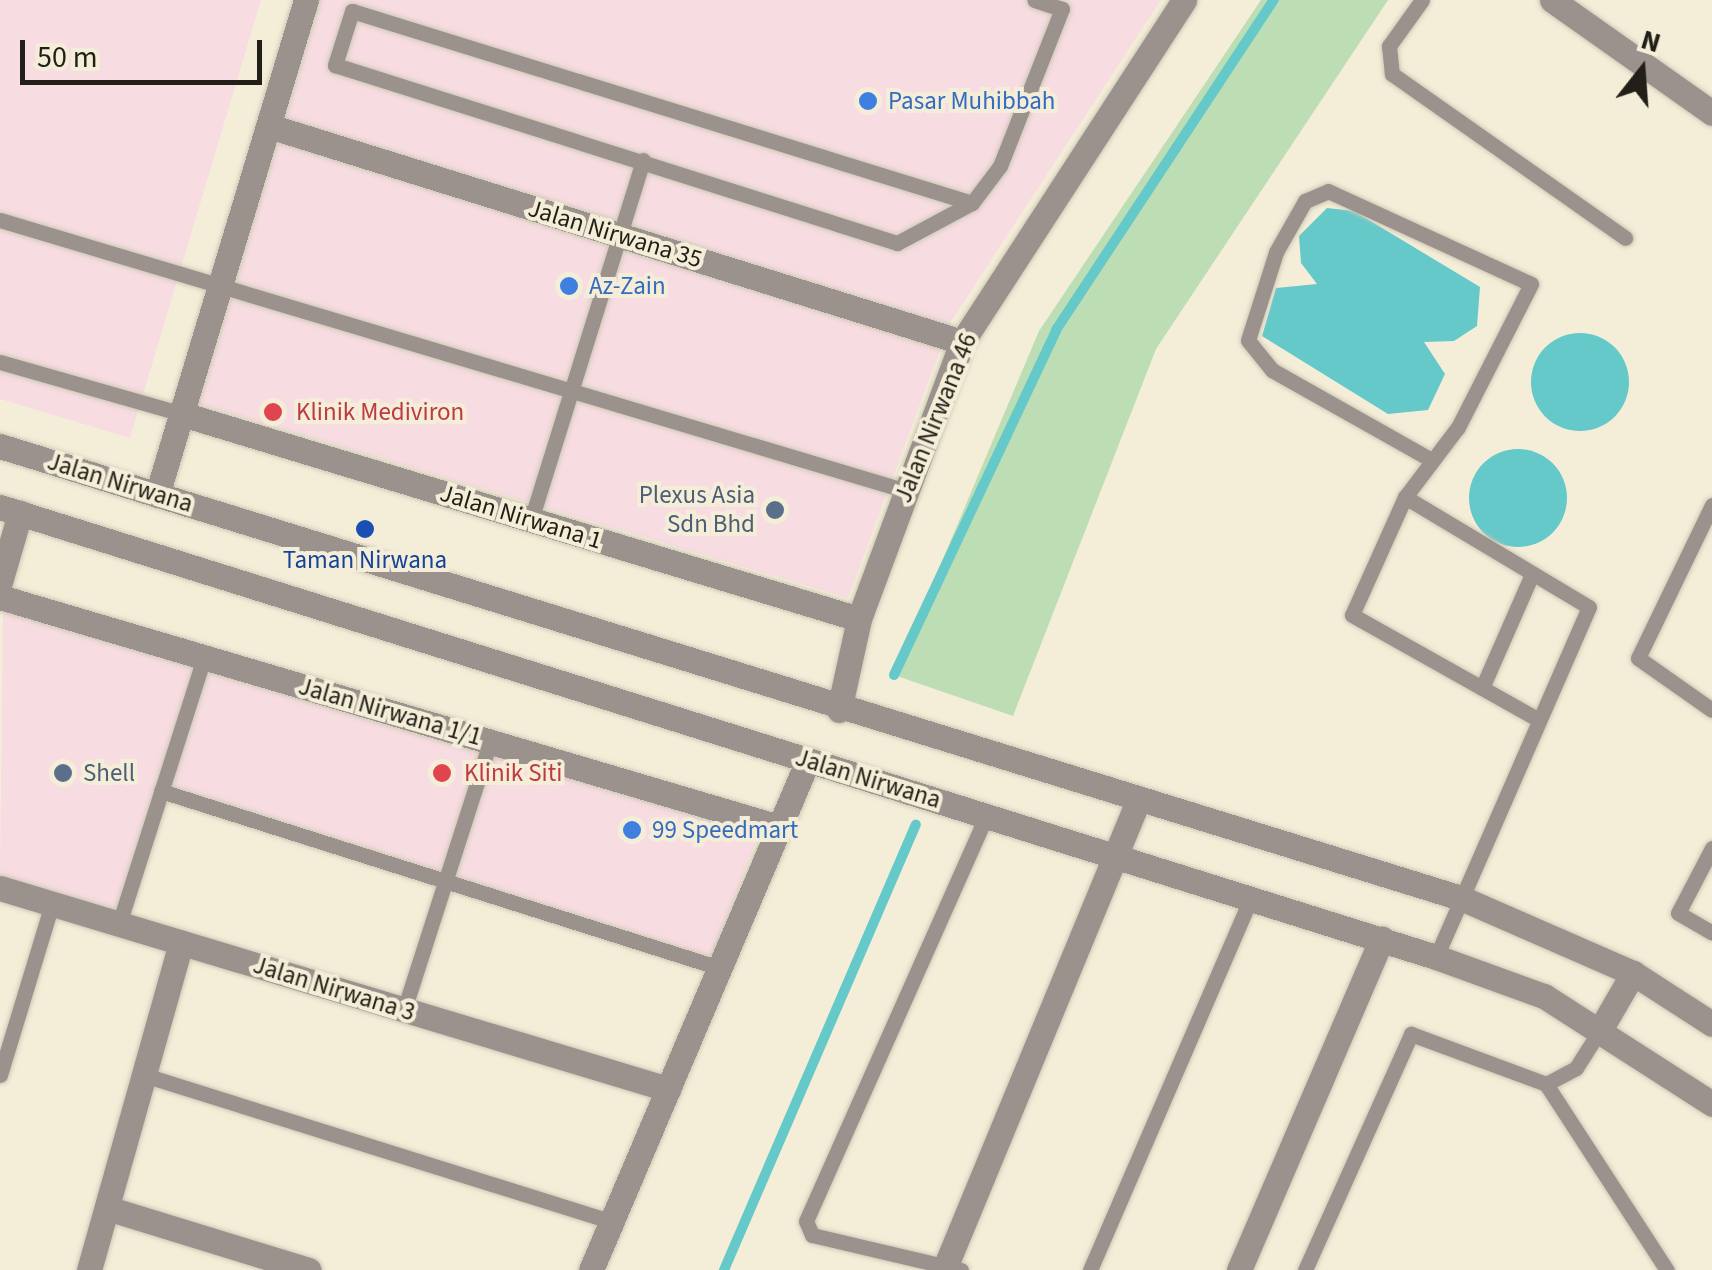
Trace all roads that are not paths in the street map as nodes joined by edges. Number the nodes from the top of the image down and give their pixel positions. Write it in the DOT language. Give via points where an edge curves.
graph roads {
  1 [pos="306,0"];
  2 [pos="1034,0"];
  3 [pos="1184,0"];
  4 [pos="1422,0"];
  5 [pos="1552,0"];
  6 [pos="346,6"];
  7 [pos="1712,113"];
  8 [pos="268,126"];
  9 [pos="643,160"];
  10 [pos="972,203"];
  11 [pos="0,220"];
  12 [pos="620,235"];
  13 [pos="1625,238"];
  14 [pos="220,289"];
  15 [pos="962,342"];
  16 [pos="0,362"];
  17 [pos="571,392"];
  18 [pos="182,414"];
  19 [pos="0,446"];
  20 [pos="1428,458"];
  21 [pos="907,490"];
  22 [pos="157,495"];
  23 [pos="1405,497"];
  24 [pos="1712,506"];
  25 [pos="10,510"];
  26 [pos="531,520"];
  27 [pos="1532,574"];
  28 [pos="0,582"];
  29 [pos="0,598"];
  30 [pos="859,619"];
  31 [pos="204,658"];
  32 [pos="1482,688"];
  33 [pos="839,710"];
  34 [pos="1712,710"];
  35 [pos="1538,720"];
  36 [pos="490,742"];
  37 [pos="808,760"];
  38 [pos="161,791"];
  39 [pos="1138,801"];
  40 [pos="986,816"];
  41 [pos="779,827"];
  42 [pos="1712,848"];
  43 [pos="1120,857"];
  44 [pos="445,881"];
  45 [pos="0,888"];
  46 [pos="1250,898"];
  47 [pos="1460,898"];
  48 [pos="52,904"];
  49 [pos="119,924"];
  50 [pos="1712,933"];
  51 [pos="1382,938"];
  52 [pos="181,943"];
  53 [pos="1436,957"];
  54 [pos="720,968"];
  55 [pos="1633,973"];
  56 [pos="404,1010"];
  57 [pos="1712,1024"];
  58 [pos="1600,1030"];
  59 [pos="0,1075"];
  60 [pos="144,1075"];
  61 [pos="1546,1084"];
  62 [pos="668,1089"];
  63 [pos="1712,1104"];
  64 [pos="106,1208"];
  65 [pos="612,1222"];
  66 [pos="950,1269"];
  67 [pos="89,1270"];
  68 [pos="309,1270"];
  69 [pos="591,1270"];
  70 [pos="1090,1270"];
  71 [pos="1239,1270"];
  72 [pos="1305,1270"];
  73 [pos="1667,1270"];
  1 -- 8 [label="street"];
  2 -- 10 [label="lane" via="1062,8 1000,166"];
  3 -- 15 [label="street, Jalan Nirwana 46"];
  4 -- 13 [label="lane" via="1390,46 1392,74"];
  5 -- 7 [label="street"];
  6 -- 9 [label="lane" via="335,64"];
  6 -- 10 [label="lane"];
  8 -- 12 [label="street, Jalan Nirwana 35"];
  8 -- 14 [label="street"];
  9 -- 10 [label="lane" via="898,243"];
  9 -- 12 [label="lane"];
  11 -- 14 [label="lane"];
  12 -- 15 [label="street, Jalan Nirwana 35"];
  12 -- 17 [label="lane"];
  14 -- 17 [label="lane"];
  14 -- 18 [label="street"];
  15 -- 21 [label="street, Jalan Nirwana 46"];
  16 -- 18 [label="lane"];
  17 -- 21 [label="lane"];
  17 -- 26 [label="lane"];
  18 -- 22 [label="street"];
  18 -- 26 [label="street, Jalan Nirwana 1"];
  19 -- 22 [label="street, Jalan Nirwana"];
  20 -- 20 [label="lane" via="1272,370 1248,340 1276,252 1305,201 1328,191 1532,284 1458,427"];
  20 -- 23 [label="lane"];
  21 -- 30 [label="street, Jalan Nirwana 46"];
  22 -- 33 [label="street, Jalan Nirwana"];
  23 -- 27 [label="lane"];
  23 -- 32 [label="lane" via="1352,615"];
  24 -- 34 [label="lane" via="1638,658"];
  25 -- 28 [label="street"];
  25 -- 37 [label="street, Jalan Nirwana"];
  26 -- 30 [label="street, Jalan Nirwana 1"];
  27 -- 32 [label="lane"];
  27 -- 35 [label="lane" via="1589,608"];
  29 -- 31 [label="street, Jalan Nirwana 1/1"];
  30 -- 33 [label="street, Jalan Nirwana 46"];
  31 -- 36 [label="street, Jalan Nirwana 1/1"];
  31 -- 38 [label="lane"];
  32 -- 35 [label="lane"];
  33 -- 39 [label="street, Jalan Nirwana"];
  35 -- 47 [label="lane"];
  36 -- 41 [label="street, Jalan Nirwana 1/1"];
  36 -- 44 [label="lane"];
  37 -- 40 [label="street, Jalan Nirwana"];
  37 -- 41 [label="street"];
  38 -- 44 [label="lane"];
  38 -- 49 [label="lane"];
  39 -- 43 [label="street"];
  39 -- 47 [label="street, Jalan Nirwana"];
  40 -- 43 [label="street, Jalan Nirwana"];
  40 -- 66 [label="lane" via="806,1221 812,1234"];
  41 -- 54 [label="street"];
  42 -- 50 [label="lane" via="1678,913"];
  43 -- 46 [label="street, Jalan Nirwana"];
  43 -- 66 [label="street"];
  44 -- 54 [label="lane"];
  44 -- 56 [label="lane"];
  45 -- 48 [label="street, Jalan Nirwana 3"];
  46 -- 51 [label="street, Jalan Nirwana"];
  46 -- 70 [label="lane"];
  47 -- 53 [label="lane"];
  47 -- 55 [label="street, Jalan Nirwana"];
  48 -- 49 [label="street, Jalan Nirwana 3"];
  48 -- 59 [label="lane"];
  49 -- 52 [label="street, Jalan Nirwana 3"];
  51 -- 53 [label="street, Jalan Nirwana"];
  51 -- 71 [label="street"];
  52 -- 56 [label="street, Jalan Nirwana 3"];
  52 -- 60 [label="street"];
  53 -- 58 [label="street, Jalan Nirwana" via="1544,996"];
  54 -- 62 [label="street"];
  55 -- 57 [label="street, Jalan Nirwana"];
  55 -- 58 [label="street"];
  56 -- 62 [label="street, Jalan Nirwana 3"];
  58 -- 61 [label="lane" via="1576,1068"];
  58 -- 63 [label="street, Jalan Nirwana"];
  60 -- 64 [label="street"];
  60 -- 65 [label="lane"];
  61 -- 72 [label="lane" via="1410,1034"];
  61 -- 73 [label="lane"];
  62 -- 65 [label="street"];
  64 -- 67 [label="street"];
  64 -- 68 [label="street"];
  65 -- 69 [label="street"];
}
